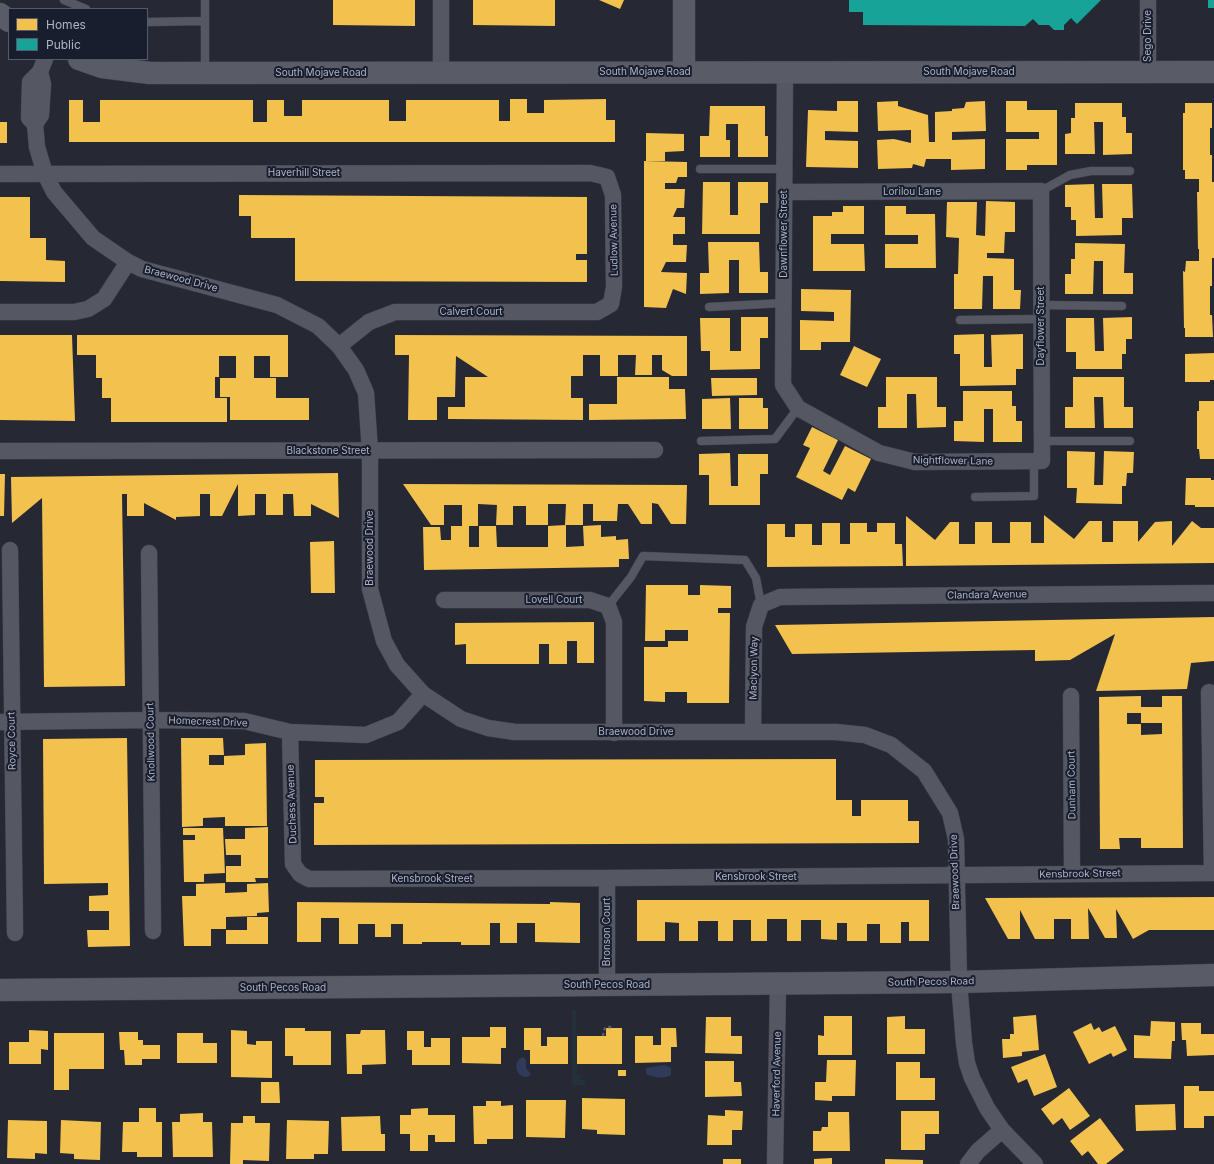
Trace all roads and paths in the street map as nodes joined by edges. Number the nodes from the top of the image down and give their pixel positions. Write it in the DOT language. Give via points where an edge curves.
graph roads {
  1 [pos="64,0"];
  2 [pos="205,0"];
  3 [pos="441,0"];
  4 [pos="684,0"];
  5 [pos="1148,0"];
  6 [pos="84,8"];
  7 [pos="0,14"];
  8 [pos="8,20"];
  9 [pos="205,21"];
  10 [pos="148,22"];
  11 [pos="81,60"];
  12 [pos="42,65"];
  13 [pos="684,72"];
  14 [pos="785,72"];
  15 [pos="1148,72"];
  16 [pos="1214,72"];
  17 [pos="206,73"];
  18 [pos="441,73"];
  19 [pos="784,169"];
  20 [pos="700,170"];
  21 [pos="1130,171"];
  22 [pos="0,174"];
  23 [pos="45,174"];
  24 [pos="607,178"];
  25 [pos="1041,191"];
  26 [pos="784,192"];
  27 [pos="128,262"];
  28 [pos="783,303"];
  29 [pos="611,304"];
  30 [pos="1122,306"];
  31 [pos="708,307"];
  32 [pos="0,312"];
  33 [pos="1041,312"];
  34 [pos="960,320"];
  35 [pos="339,346"];
  36 [pos="789,394"];
  37 [pos="798,408"];
  38 [pos="701,441"];
  39 [pos="1042,441"];
  40 [pos="1130,441"];
  41 [pos="655,450"];
  42 [pos="0,451"];
  43 [pos="370,451"];
  44 [pos="1038,461"];
  45 [pos="975,497"];
  46 [pos="10,550"];
  47 [pos="149,553"];
  48 [pos="1214,593"];
  49 [pos="444,600"];
  50 [pos="761,605"];
  51 [pos="608,606"];
  52 [pos="1209,692"];
  53 [pos="423,694"];
  54 [pos="1071,696"];
  55 [pos="151,720"];
  56 [pos="6,722"];
  57 [pos="290,732"];
  58 [pos="753,732"];
  59 [pos="614,733"];
  60 [pos="1213,873"];
  61 [pos="300,874"];
  62 [pos="1072,874"];
  63 [pos="956,876"];
  64 [pos="607,878"];
  65 [pos="153,931"];
  66 [pos="15,933"];
  67 [pos="1214,974"];
  68 [pos="959,982"];
  69 [pos="778,984"];
  70 [pos="606,985"];
  71 [pos="0,990"];
  72 [pos="614,1027"];
  73 [pos="604,1036"];
  74 [pos="1002,1130"];
  75 [pos="776,1164"];
  76 [pos="968,1164"];
  77 [pos="1035,1164"];
  1 -- 6 [label="lane"];
  2 -- 9 [label="lane"];
  3 -- 18 [label="street"];
  4 -- 13 [label="street"];
  5 -- 15 [label="street, Sego Drive"];
  7 -- 8 [label="street"];
  9 -- 10 [label="lane"];
  9 -- 17 [label="lane"];
  11 -- 17 [label="street, South Mojave Road" via="102,67 150,73"];
  12 -- 23 [label="street, Braewood Drive" via="30,82 29,118 35,124 37,147"];
  13 -- 14 [label="street, South Mojave Road"];
  13 -- 18 [label="street, South Mojave Road"];
  14 -- 15 [label="street, South Mojave Road"];
  14 -- 19 [label="street, Dawnflower Street"];
  15 -- 16 [label="street, South Mojave Road"];
  17 -- 18 [label="street, South Mojave Road"];
  19 -- 20 [label="lane"];
  19 -- 26 [label="street, Dawnflower Street"];
  21 -- 25 [label="lane" via="1091,171 1070,175"];
  22 -- 23 [label="street, Haverhill Street"];
  23 -- 24 [label="street, Haverhill Street" via="590,173"];
  23 -- 27 [label="street, Braewood Drive" via="54,192 93,238"];
  24 -- 29 [label="street, Ludlow Avenue" via="613,195 614,287"];
  25 -- 26 [label="street, Lorilou Lane"];
  25 -- 33 [label="street, Dayflower Street"];
  26 -- 28 [label="street, Dawnflower Street"];
  27 -- 32 [label="street" via="104,299 88,309 74,312"];
  27 -- 35 [label="street, Braewood Drive" via="142,269 277,305 318,326"];
  28 -- 31 [label="lane"];
  28 -- 36 [label="street, Dawnflower Street" via="782,385"];
  29 -- 35 [label="street, Calvert Court" via="597,312 395,312 369,322"];
  30 -- 33 [label="lane"];
  33 -- 34 [label="lane"];
  33 -- 39 [label="street, Dayflower Street"];
  35 -- 43 [label="street, Braewood Drive" via="356,370 366,393"];
  36 -- 37 [label="street, Nightflower Lane"];
  37 -- 38 [label="lane" via="775,439"];
  37 -- 44 [label="street, Nightflower Lane" via="879,453 915,462"];
  39 -- 40 [label="lane"];
  39 -- 44 [label="street, Dayflower Street"];
  41 -- 43 [label="street, Blackstone Street"];
  42 -- 43 [label="street, Blackstone Street"];
  43 -- 53 [label="street, Braewood Drive" via="370,590 384,641 397,665"];
  44 -- 45 [label="lane" via="1034,496"];
  46 -- 56 [label="street, Royce Court"];
  47 -- 55 [label="street, Knollwood Court"];
  48 -- 50 [label="street, Clandara Avenue" via="780,597"];
  49 -- 51 [label="street, Lovell Court" via="590,600"];
  50 -- 51 [label="lane" via="756,578 745,560 643,556"];
  50 -- 58 [label="street, Maclyon Way" via="754,627"];
  51 -- 59 [label="street" via="614,622"];
  52 -- 60 [label="street"];
  53 -- 57 [label="street, Homecrest Drive" via="398,722 366,735"];
  53 -- 59 [label="street, Braewood Drive" via="461,719 488,728 515,732"];
  54 -- 62 [label="street, Dunham Court"];
  55 -- 56 [label="street, Homecrest Drive"];
  55 -- 57 [label="street, Homecrest Drive" via="244,721"];
  55 -- 65 [label="street, Knollwood Court"];
  56 -- 66 [label="street, Royce Court"];
  57 -- 61 [label="street, Duchess Avenue" via="293,864"];
  58 -- 59 [label="street, Braewood Drive"];
  58 -- 63 [label="street, Braewood Drive" via="836,732 865,735 891,745 924,771 950,813 956,839"];
  60 -- 62 [label="street, Kensbrook Street"];
  61 -- 64 [label="street, Kensbrook Street" via="309,879"];
  62 -- 63 [label="street, Kensbrook Street"];
  63 -- 64 [label="street, Kensbrook Street"];
  63 -- 68 [label="street, Braewood Drive"];
  64 -- 70 [label="street, Bronson Court"];
  67 -- 68 [label="street, South Pecos Road"];
  68 -- 69 [label="street, South Pecos Road"];
  68 -- 74 [label="street, Braewood Drive" via="967,1063 987,1108"];
  69 -- 70 [label="street, South Pecos Road"];
  69 -- 75 [label="street, Haverford Avenue"];
  70 -- 71 [label="street, South Pecos Road"];
  72 -- 73 [label="path" via="606,1027"];
  74 -- 76 [label="street" via="978,1151"];
  74 -- 77 [label="street, Braewood Drive"];
}
